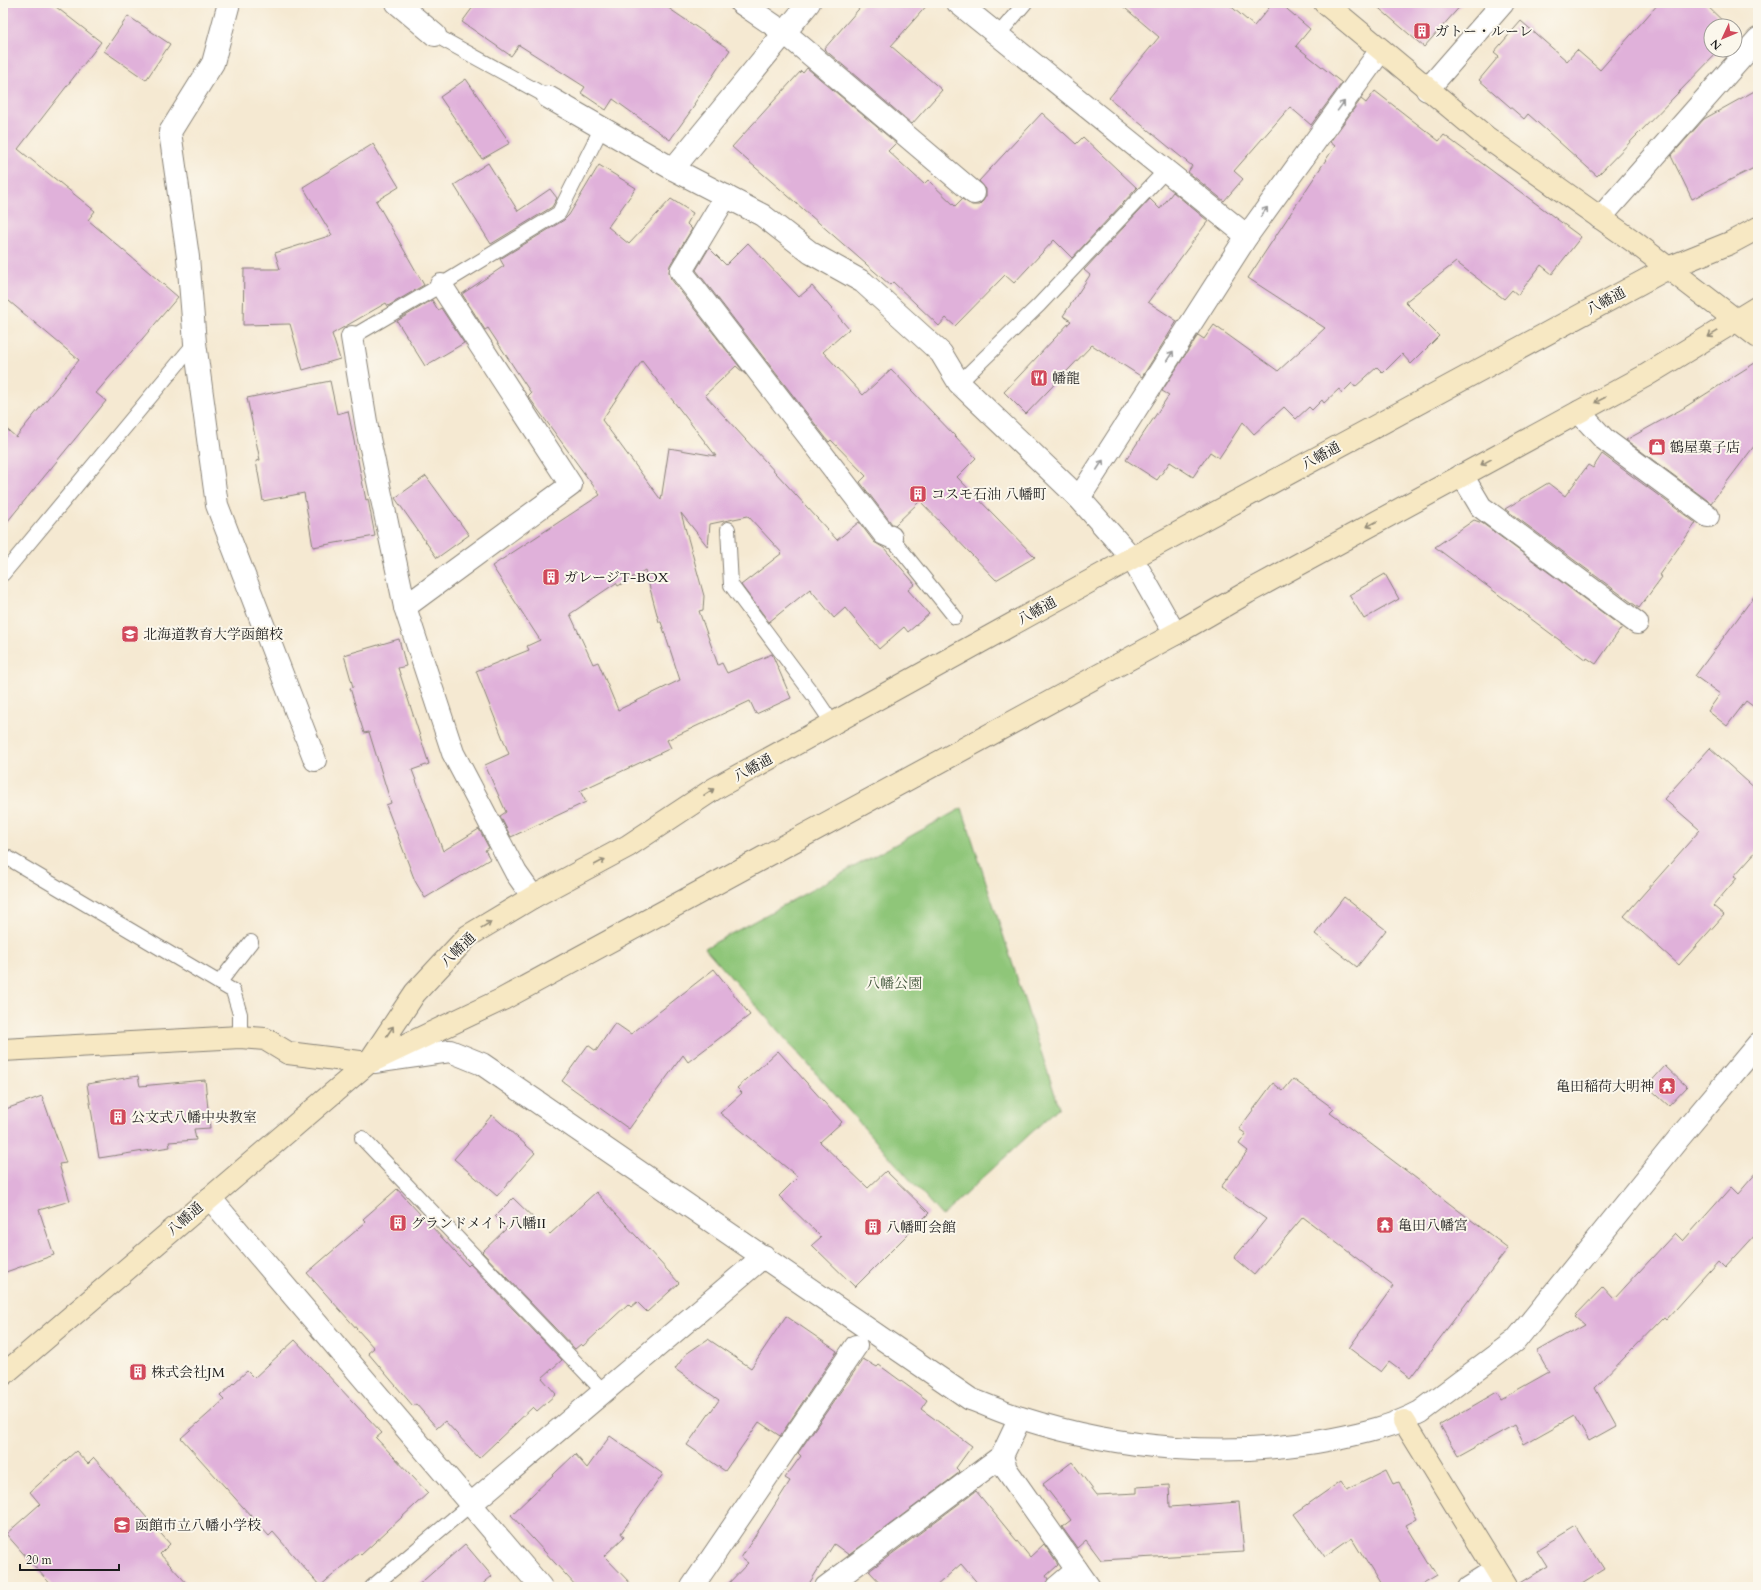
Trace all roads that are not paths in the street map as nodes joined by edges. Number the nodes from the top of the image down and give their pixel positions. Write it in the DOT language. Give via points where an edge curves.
graph roads {
  1 [pos="229,3"];
  2 [pos="397,3"];
  3 [pos="741,3"];
  4 [pos="809,3"];
  5 [pos="958,3"];
  6 [pos="1025,3"];
  7 [pos="1326,3"];
  8 [pos="1503,3"];
  9 [pos="785,32"];
  10 [pos="435,35"];
  11 [pos="998,35"];
  12 [pos="1758,39"];
  13 [pos="1381,50"];
  14 [pos="1427,90"];
  15 [pos="548,97"];
  16 [pos="602,127"];
  17 [pos="673,169"];
  18 [pos="1166,170"];
  19 [pos="974,193"];
  20 [pos="726,196"];
  21 [pos="1600,218"];
  22 [pos="1758,228"];
  23 [pos="1247,236"];
  24 [pos="1668,268"];
  25 [pos="441,285"];
  26 [pos="1758,307"];
  27 [pos="1736,320"];
  28 [pos="352,337"];
  29 [pos="1758,337"];
  30 [pos="195,343"];
  31 [pos="959,383"];
  32 [pos="1579,412"];
  33 [pos="1462,475"];
  34 [pos="1079,498"];
  35 [pos="1708,516"];
  36 [pos="728,529"];
  37 [pos="891,537"];
  38 [pos="1132,558"];
  39 [pos="3,574"];
  40 [pos="405,607"];
  41 [pos="955,617"];
  42 [pos="1637,623"];
  43 [pos="1175,634"];
  44 [pos="833,724"];
  45 [pos="314,760"];
  46 [pos="3,854"];
  47 [pos="533,897"];
  48 [pos="251,942"];
  49 [pos="219,983"];
  50 [pos="240,1037"];
  51 [pos="1758,1044"];
  52 [pos="3,1050"];
  53 [pos="368,1063"];
  54 [pos="362,1138"];
  55 [pos="210,1198"];
  56 [pos="764,1256"];
  57 [pos="856,1346"];
  58 [pos="3,1375"];
  59 [pos="604,1392"];
  60 [pos="1020,1418"];
  61 [pos="1404,1421"];
  62 [pos="1002,1456"];
  63 [pos="471,1504"];
  64 [pos="1500,1578"];
  65 [pos="1083,1579"];
  66 [pos="372,1587"];
  67 [pos="541,1587"];
  68 [pos="692,1587"];
  69 [pos="826,1587"];
  70 [pos="1057,1587"];
  71 [pos="1468,1587"];
  1 -- 30 [label="street" via="213,63 170,132 188,257"];
  2 -- 10 [label="street"];
  3 -- 9 [label="street"];
  4 -- 9 [label="street"];
  5 -- 11 [label="street"];
  6 -- 11 [label="lane"];
  7 -- 13 [label="street"];
  8 -- 14 [label="street"];
  9 -- 17 [label="street"];
  9 -- 19 [label="street"];
  10 -- 15 [label="lane"];
  11 -- 18 [label="street"];
  12 -- 21 [label="street"];
  13 -- 14 [label="street"];
  23 -- 13 [label="street, one-way"];
  14 -- 21 [label="street" via="1486,137"];
  15 -- 16 [label="street"];
  16 -- 17 [label="street"];
  16 -- 25 [label="lane" via="559,213"];
  17 -- 20 [label="street"];
  18 -- 23 [label="street"];
  18 -- 31 [label="lane" via="1039,305"];
  20 -- 31 [label="street" via="762,215 811,253 863,282 941,353"];
  20 -- 37 [label="street" via="681,271 884,534"];
  21 -- 24 [label="street"];
  22 -- 24 [label="street, 八幡通" via="1730,244"];
  34 -- 23 [label="street, one-way"];
  24 -- 27 [label="street"];
  24 -- 38 [label="street, 八幡通"];
  25 -- 28 [label="lane"];
  25 -- 40 [label="street" via="571,486"];
  26 -- 27 [label="street, 八幡通"];
  27 -- 29 [label="street"];
  27 -- 32 [label="street, 八幡通, one-way"];
  28 -- 40 [label="street" via="368,434"];
  30 -- 39 [label="lane"];
  30 -- 45 [label="street" via="217,505"];
  31 -- 34 [label="street"];
  32 -- 33 [label="street, 八幡通, one-way"];
  32 -- 35 [label="street" via="1604,439"];
  33 -- 42 [label="street" via="1481,507"];
  33 -- 43 [label="street, 八幡通, one-way"];
  34 -- 38 [label="street"];
  36 -- 44 [label="lane" via="731,585"];
  37 -- 41 [label="lane"];
  38 -- 43 [label="street"];
  38 -- 44 [label="street, 八幡通"];
  40 -- 47 [label="street" via="453,753 516,873"];
  43 -- 53 [label="street, 八幡通" via="503,999"];
  47 -- 44 [label="street, 八幡通, one-way" via="628,846 714,789"];
  46 -- 49 [label="lane"];
  53 -- 47 [label="street, 八幡通, one-way" via="415,993 468,936"];
  48 -- 49 [label="lane"];
  49 -- 50 [label="lane" via="233,992 240,1014"];
  50 -- 52 [label="street"];
  50 -- 53 [label="street" via="265,1039 288,1053"];
  51 -- 61 [label="street" via="1516,1340 1420,1412"];
  53 -- 55 [label="street, 八幡通"];
  53 -- 56 [label="street" via="450,1051 482,1064"];
  54 -- 59 [label="lane"];
  55 -- 58 [label="street, 八幡通"];
  55 -- 63 [label="street"];
  56 -- 59 [label="street"];
  56 -- 60 [label="street" via="970,1399"];
  57 -- 68 [label="street"];
  59 -- 63 [label="street"];
  60 -- 61 [label="street" via="1060,1430 1114,1440 1196,1449 1250,1450 1312,1443"];
  60 -- 62 [label="street"];
  61 -- 64 [label="street"];
  62 -- 65 [label="street" via="1006,1469"];
  62 -- 69 [label="street"];
  63 -- 66 [label="lane"];
  63 -- 67 [label="street"];
  64 -- 71 [label="street"];
  65 -- 70 [label="street"];
}
